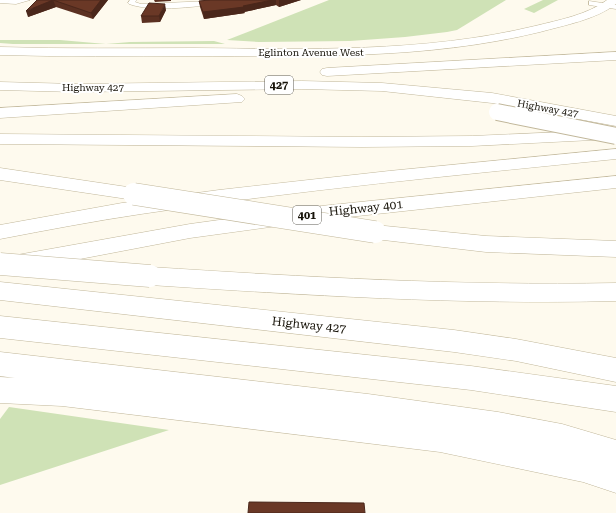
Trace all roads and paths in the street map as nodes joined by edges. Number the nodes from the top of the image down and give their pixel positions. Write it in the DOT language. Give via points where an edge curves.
graph roads {
  1 [pos="27,0"];
  2 [pos="134,0"];
  3 [pos="230,0"];
  4 [pos="0,1"];
  5 [pos="606,3"];
  6 [pos="0,45"];
  7 [pos="0,51"];
  8 [pos="616,56"];
  9 [pos="0,85"];
  10 [pos="0,113"];
  11 [pos="616,121"];
  12 [pos="616,135"];
  13 [pos="0,139"];
  14 [pos="616,154"];
  15 [pos="0,174"];
  16 [pos="616,182"];
  17 [pos="0,232"];
  18 [pos="616,249"];
  19 [pos="0,265"];
  20 [pos="0,291"];
  21 [pos="616,292"];
  22 [pos="0,327"];
  23 [pos="0,364"];
  24 [pos="616,370"];
  25 [pos="0,390"];
  26 [pos="616,398"];
  27 [pos="616,455"];
  28 [pos="616,477"];
  1 -- 4 [label="street"];
  2 -- 3 [label="street" via="131,3 140,6 201,4"];
  5 -- 6 [label="main road, Eglinton Avenue West" via="503,30 402,43 322,46"];
  5 -- 7 [label="main road, Eglinton Avenue West" via="576,19 536,30 479,42 401,50"];
  8 -- 9 [label="highway" via="280,74"];
  9 -- 11 [label="highway, Highway 427 / 427" via="76,88 309,85 382,87 492,98"];
  10 -- 12 [label="highway, bridge" via="242,99 401,101 497,112"];
  12 -- 13 [label="highway" via="472,141 362,142"];
  14 -- 17 [label="highway" via="232,194"];
  15 -- 18 [label="highway, bridge" via="375,232 486,244"];
  16 -- 19 [label="highway, Highway 401 / 401" via="306,215 182,232"];
  19 -- 21 [label="highway, bridge" via="427,292"];
  20 -- 24 [label="highway, Highway 427" via="454,341 516,350"];
  22 -- 26 [label="highway" via="471,378"];
  23 -- 27 [label="highway" via="498,426 562,439"];
  25 -- 28 [label="highway" via="62,393 440,437 583,467"];
}
